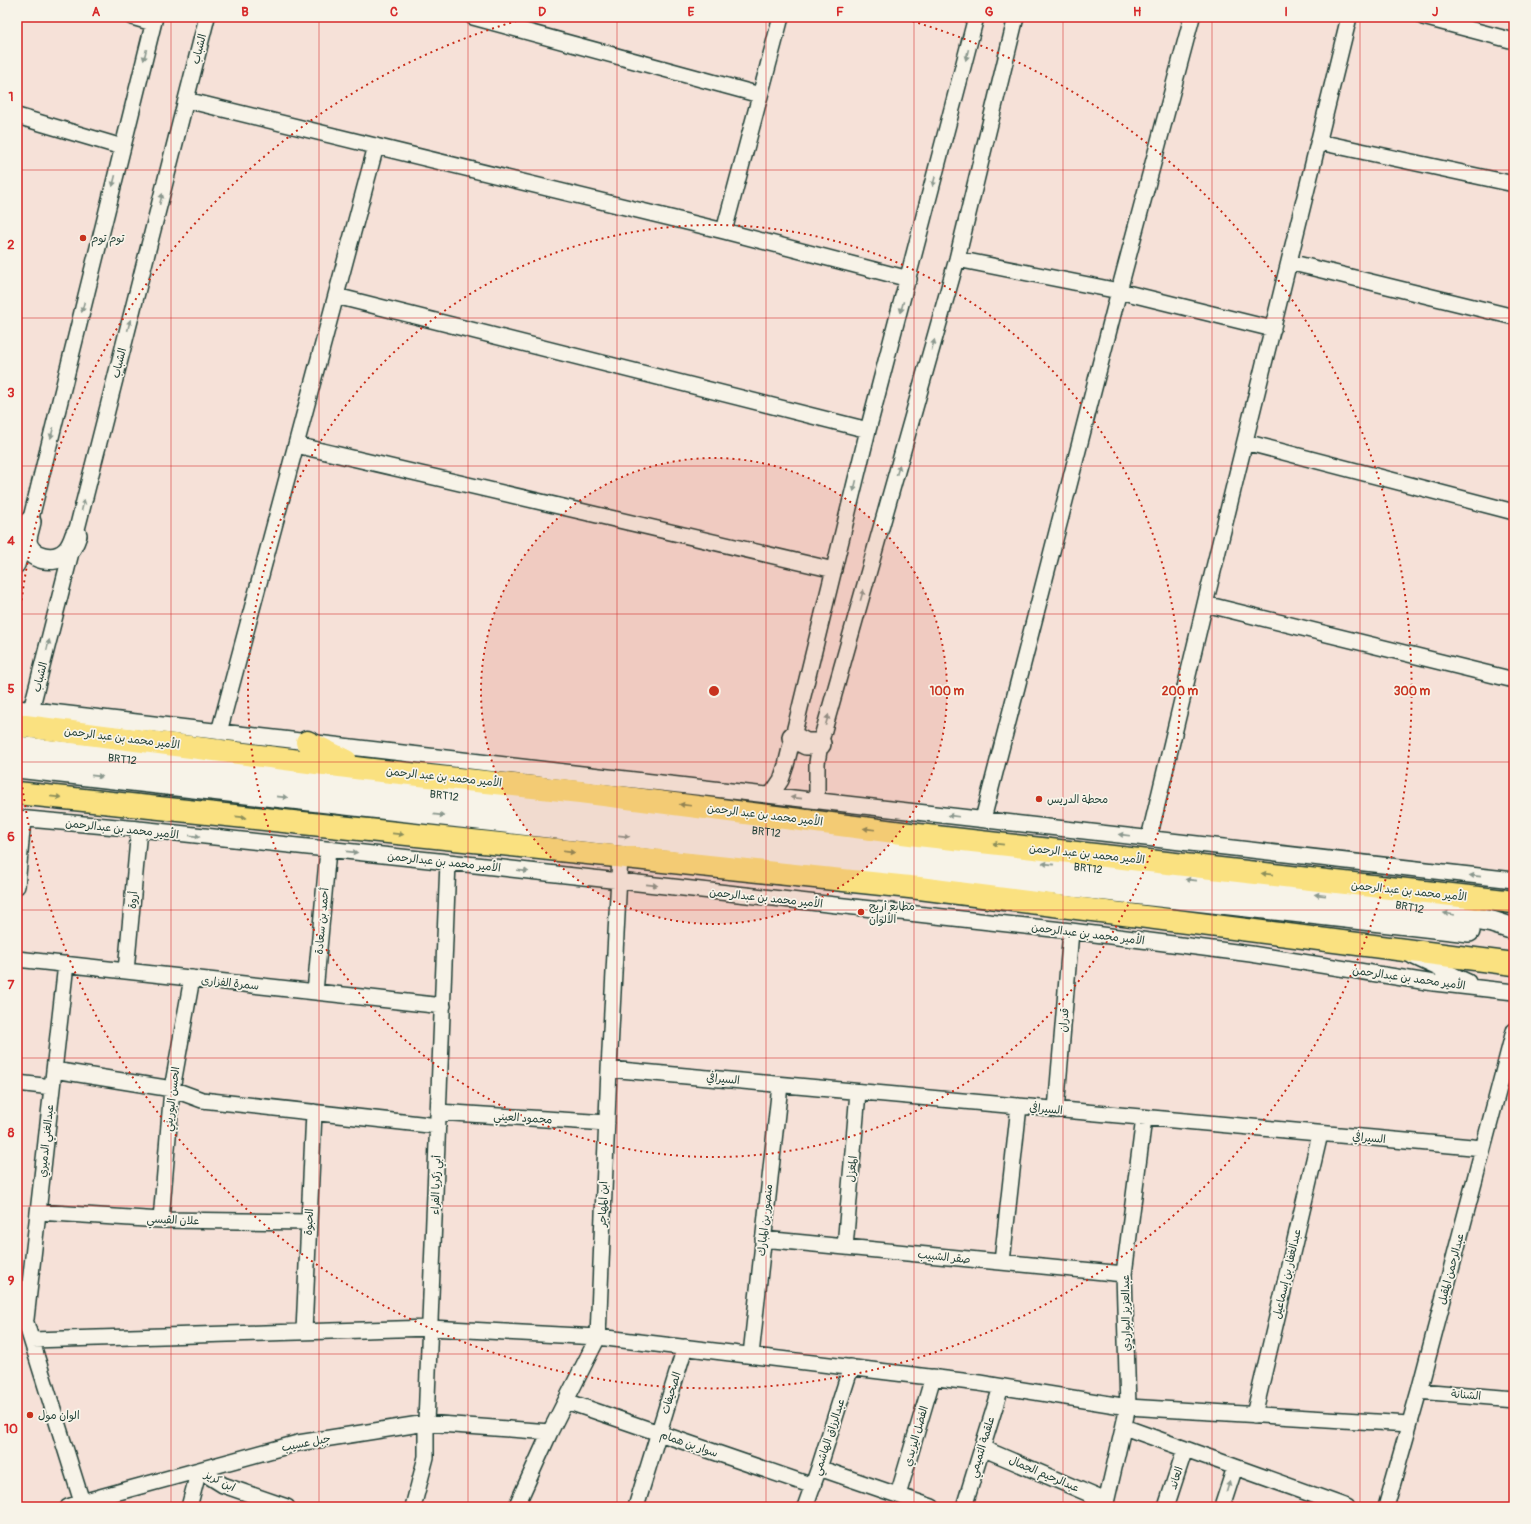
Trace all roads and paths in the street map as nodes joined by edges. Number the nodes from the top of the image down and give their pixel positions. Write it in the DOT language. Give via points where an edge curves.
graph roads {
  1 [pos="132,17"];
  2 [pos="207,17"];
  3 [pos="473,17"];
  4 [pos="781,17"];
  5 [pos="976,17"];
  6 [pos="1016,17"];
  7 [pos="1192,17"];
  8 [pos="1349,17"];
  9 [pos="1423,17"];
  10 [pos="154,20"];
  11 [pos="1514,41"];
  12 [pos="760,95"];
  13 [pos="186,100"];
  14 [pos="17,116"];
  15 [pos="1319,142"];
  16 [pos="376,146"];
  17 [pos="122,147"];
  18 [pos="1514,182"];
  19 [pos="724,231"];
  20 [pos="958,259"];
  21 [pos="1289,262"];
  22 [pos="909,279"];
  23 [pos="1119,291"];
  24 [pos="336,296"];
  25 [pos="1514,317"];
  26 [pos="1273,329"];
  27 [pos="868,430"];
  28 [pos="1245,442"];
  29 [pos="296,445"];
  30 [pos="1514,512"];
  31 [pos="30,522"];
  32 [pos="76,535"];
  33 [pos="18,557"];
  34 [pos="834,570"];
  35 [pos="1205,604"];
  36 [pos="1514,680"];
  37 [pos="22,714"];
  38 [pos="219,732"];
  39 [pos="793,737"];
  40 [pos="306,742"];
  41 [pos="820,744"];
  42 [pos="17,747"];
  43 [pos="17,767"];
  44 [pos="363,769"];
  45 [pos="581,783"];
  46 [pos="17,793"];
  47 [pos="771,795"];
  48 [pos="817,800"];
  49 [pos="20,819"];
  50 [pos="983,819"];
  51 [pos="139,829"];
  52 [pos="1149,838"];
  53 [pos="328,850"];
  54 [pos="620,857"];
  55 [pos="448,862"];
  56 [pos="1514,880"];
  57 [pos="619,882"];
  58 [pos="17,886"];
  59 [pos="1514,902"];
  60 [pos="1514,929"];
  61 [pos="1071,931"];
  62 [pos="1514,936"];
  63 [pos="1400,950"];
  64 [pos="17,959"];
  65 [pos="66,964"];
  66 [pos="1514,964"];
  67 [pos="126,971"];
  68 [pos="192,978"];
  69 [pos="1491,989"];
  70 [pos="315,992"];
  71 [pos="1514,992"];
  72 [pos="443,1006"];
  73 [pos="1514,1031"];
  74 [pos="609,1069"];
  75 [pos="54,1070"];
  76 [pos="17,1083"];
  77 [pos="780,1085"];
  78 [pos="52,1087"];
  79 [pos="172,1089"];
  80 [pos="858,1092"];
  81 [pos="1019,1106"];
  82 [pos="1056,1110"];
  83 [pos="314,1112"];
  84 [pos="1144,1118"];
  85 [pos="438,1119"];
  86 [pos="606,1123"];
  87 [pos="1320,1134"];
  88 [pos="1483,1148"];
  89 [pos="38,1212"];
  90 [pos="161,1220"];
  91 [pos="309,1222"];
  92 [pos="763,1239"];
  93 [pos="845,1247"];
  94 [pos="1002,1262"];
  95 [pos="1124,1274"];
  96 [pos="17,1294"];
  97 [pos="26,1319"];
  98 [pos="430,1328"];
  99 [pos="304,1332"];
  100 [pos="598,1337"];
  101 [pos="32,1340"];
  102 [pos="685,1347"];
  103 [pos="751,1355"];
  104 [pos="851,1368"];
  105 [pos="933,1377"];
  106 [pos="1000,1386"];
  107 [pos="1419,1391"];
  108 [pos="1514,1399"];
  109 [pos="566,1401"];
  110 [pos="1128,1407"];
  111 [pos="1254,1415"];
  112 [pos="426,1423"];
  113 [pos="1409,1424"];
  114 [pos="1124,1427"];
  115 [pos="550,1432"];
  116 [pos="659,1433"];
  117 [pos="982,1448"];
  118 [pos="1185,1449"];
  119 [pos="1234,1466"];
  120 [pos="819,1468"];
  121 [pos="199,1470"];
  122 [pos="813,1486"];
  123 [pos="898,1495"];
  124 [pos="75,1504"];
  125 [pos="272,1504"];
  126 [pos="1105,1504"];
  127 [pos="189,1507"];
  128 [pos="287,1507"];
  129 [pos="413,1507"];
  130 [pos="516,1507"];
  131 [pos="636,1507"];
  132 [pos="805,1507"];
  133 [pos="932,1507"];
  134 [pos="964,1507"];
  135 [pos="1166,1507"];
  136 [pos="1222,1507"];
  137 [pos="1347,1507"];
  138 [pos="1386,1507"];
  1 -- 10 [label="street"];
  2 -- 13 [label="street, الشباب"];
  3 -- 12 [label="street"];
  4 -- 12 [label="street"];
  5 -- 22 [label="street, one-way"];
  6 -- 20 [label="street"];
  7 -- 23 [label="street"];
  8 -- 15 [label="street"];
  9 -- 11 [label="street"];
  10 -- 17 [label="street, one-way"];
  12 -- 19 [label="street"];
  13 -- 16 [label="street"];
  32 -- 13 [label="street, الشباب, one-way"];
  14 -- 17 [label="street"];
  15 -- 18 [label="street"];
  15 -- 21 [label="street"];
  16 -- 19 [label="street"];
  16 -- 24 [label="street"];
  17 -- 31 [label="street, one-way"];
  19 -- 22 [label="street"];
  20 -- 23 [label="street"];
  41 -- 20 [label="street, one-way"];
  21 -- 25 [label="street"];
  21 -- 26 [label="street"];
  22 -- 27 [label="street, one-way"];
  23 -- 26 [label="street"];
  23 -- 50 [label="street"];
  24 -- 27 [label="street"];
  24 -- 29 [label="street"];
  26 -- 28 [label="street"];
  27 -- 34 [label="street, one-way"];
  28 -- 30 [label="street"];
  28 -- 35 [label="street"];
  29 -- 34 [label="street"];
  29 -- 38 [label="street"];
  31 -- 32 [label="main road" via="26,541 39,557 58,558 67,552"];
  31 -- 33 [label="street"];
  37 -- 32 [label="street, الشباب, one-way"];
  34 -- 39 [label="street"];
  35 -- 36 [label="street"];
  35 -- 52 [label="street"];
  37 -- 38 [label="street"];
  37 -- 44 [label="main road, الأمير محمد بن عبد الرحمن"];
  38 -- 40 [label="street"];
  39 -- 41 [label="main road" via="806,744"];
  39 -- 47 [label="street" via="781,780"];
  40 -- 44 [label="main road"];
  40 -- 45 [label="street"];
  41 -- 48 [label="street"];
  60 -- 42 [label="main road, BRT12, one-way" via="1492,922 1372,900"];
  43 -- 62 [label="main road, BRT12, one-way"];
  44 -- 45 [label="main road, الأمير محمد بن عبد الرحمن"];
  45 -- 47 [label="street"];
  59 -- 45 [label="main road, الأمير محمد بن عبد الرحمن, one-way" via="918,835"];
  46 -- 54 [label="main road, one-way"];
  48 -- 47 [label="street, one-way"];
  50 -- 48 [label="street, one-way"];
  49 -- 51 [label="street, الأمير محمد بن عبدالرحمن"];
  49 -- 58 [label="street"];
  52 -- 50 [label="street, one-way"];
  51 -- 53 [label="street, الأمير محمد بن عبدالرحمن, one-way"];
  51 -- 67 [label="street, أروة"];
  56 -- 52 [label="street, one-way"];
  53 -- 55 [label="street, الأمير محمد بن عبدالرحمن, one-way"];
  53 -- 70 [label="street, أحمد بن سعادة"];
  54 -- 57 [label="street, ابن المهاجر"];
  54 -- 63 [label="main road" via="918,888"];
  55 -- 57 [label="street, الأمير محمد بن عبدالرحمن, one-way"];
  55 -- 72 [label="street, أبي زكريا الفراء"];
  57 -- 61 [label="street, الأمير محمد بن عبدالرحمن, one-way"];
  57 -- 74 [label="street, ابن المهاجر"];
  61 -- 69 [label="street, الأمير محمد بن عبدالرحمن"];
  61 -- 82 [label="street, قدران"];
  63 -- 66 [label="main road"];
  63 -- 69 [label="street" via="1463,980"];
  64 -- 65 [label="street, سمرة الفزارى"];
  65 -- 67 [label="street, سمرة الفزارى"];
  65 -- 75 [label="street, عبدالغني الدميري"];
  67 -- 68 [label="street, سمرة الفزارى"];
  68 -- 70 [label="street, سمرة الفزارى"];
  68 -- 79 [label="street, الحسن البوريني"];
  69 -- 71 [label="street, الأمير محمد بن عبدالرحمن"];
  70 -- 72 [label="street, سمرة الفزارى"];
  72 -- 85 [label="street, أبي زكريا الفراء"];
  73 -- 88 [label="street, عبدالرحمن المقبل"];
  74 -- 77 [label="street, السيرافي"];
  74 -- 86 [label="street, ابن المهاجر"];
  75 -- 78 [label="street, عبدالغني الدميري"];
  75 -- 79 [label="street, محمود العيني"];
  76 -- 78 [label="street"];
  77 -- 80 [label="street, السيرافي"];
  77 -- 92 [label="street, منصور بن المبارك"];
  78 -- 89 [label="street, عبدالغني الدميري"];
  79 -- 83 [label="street, محمود العيني" via="202,1100"];
  79 -- 90 [label="street, الحسن البوريني"];
  80 -- 81 [label="street, السيرافي"];
  80 -- 93 [label="street, المغزل"];
  81 -- 82 [label="street, السيرافي"];
  81 -- 94 [label="street"];
  82 -- 84 [label="street, السيرافي"];
  83 -- 85 [label="street, محمود العيني"];
  83 -- 91 [label="street, الحبوة"];
  84 -- 87 [label="street, السيرافي"];
  84 -- 95 [label="street, عبدالعزيز البواردي"];
  85 -- 86 [label="street, محمود العيني"];
  85 -- 98 [label="street, أبي زكريا الفراء"];
  86 -- 100 [label="street, ابن المهاجر"];
  87 -- 88 [label="street, السيرافي"];
  87 -- 111 [label="street, عبدالغفار بن إسماعيل"];
  88 -- 107 [label="street, عبدالرحمن المقبل"];
  89 -- 90 [label="street, علان القيسي"];
  89 -- 97 [label="street, عبدالغني الدميري"];
  90 -- 91 [label="street, علان القيسي"];
  91 -- 99 [label="street, الحبوة"];
  92 -- 93 [label="street, صقر الشبيب"];
  92 -- 103 [label="street, منصور بن المبارك"];
  93 -- 94 [label="street, صقر الشبيب"];
  94 -- 95 [label="street, صقر الشبيب"];
  95 -- 110 [label="street, عبدالعزيز البواردي"];
  96 -- 97 [label="street, عبدالغني الدميري"];
  97 -- 101 [label="street, عبدالغني الدميري"];
  98 -- 99 [label="street"];
  98 -- 100 [label="street"];
  98 -- 112 [label="street, أبي زكريا الفراء"];
  99 -- 101 [label="street"];
  100 -- 102 [label="street"];
  100 -- 109 [label="street, ابن المهاجر"];
  101 -- 124 [label="street, عبدالغني الدميري"];
  102 -- 103 [label="street"];
  102 -- 116 [label="street, الصحيفات"];
  103 -- 104 [label="street"];
  104 -- 105 [label="street"];
  104 -- 120 [label="street, عبدالرزاق الهاشمي"];
  105 -- 106 [label="street"];
  105 -- 123 [label="street, الفضل اليزيدي"];
  106 -- 110 [label="street"];
  106 -- 117 [label="street, علقمة التميمي"];
  107 -- 108 [label="street, الشنانة"];
  107 -- 113 [label="street, عبدالرحمن المقبل"];
  109 -- 115 [label="street, ابن المهاجر"];
  109 -- 116 [label="street, سوار بن همام"];
  110 -- 111 [label="street"];
  110 -- 114 [label="street, عبدالعزيز البواردي"];
  111 -- 113 [label="street"];
  112 -- 115 [label="street, جبل عسيب"];
  112 -- 121 [label="street, جبل عسيب" via="298,1443"];
  112 -- 129 [label="street, أبي زكريا الفراء" via="426,1457"];
  113 -- 138 [label="street, عبدالرحمن المقبل"];
  114 -- 118 [label="street"];
  114 -- 126 [label="street, عبدالعزيز البواردي"];
  115 -- 130 [label="street, ابن المهاجر"];
  116 -- 122 [label="street, سوار بن همام"];
  116 -- 131 [label="street, الصحيفات"];
  117 -- 126 [label="street, عبدالرحيم الجمال"];
  117 -- 134 [label="street, علقمة التميمي"];
  118 -- 119 [label="street"];
  118 -- 135 [label="street, العاند"];
  136 -- 119 [label="street, one-way"];
  119 -- 137 [label="street"];
  120 -- 122 [label="street, عبدالرزاق الهاشمي"];
  120 -- 123 [label="street"];
  121 -- 124 [label="street, جبل عسيب"];
  121 -- 125 [label="street, ابن كريز" via="223,1485"];
  121 -- 127 [label="street"];
  122 -- 132 [label="street, عبدالرزاق الهاشمي"];
  123 -- 133 [label="street"];
  125 -- 128 [label="street, ابن كريز"];
}
